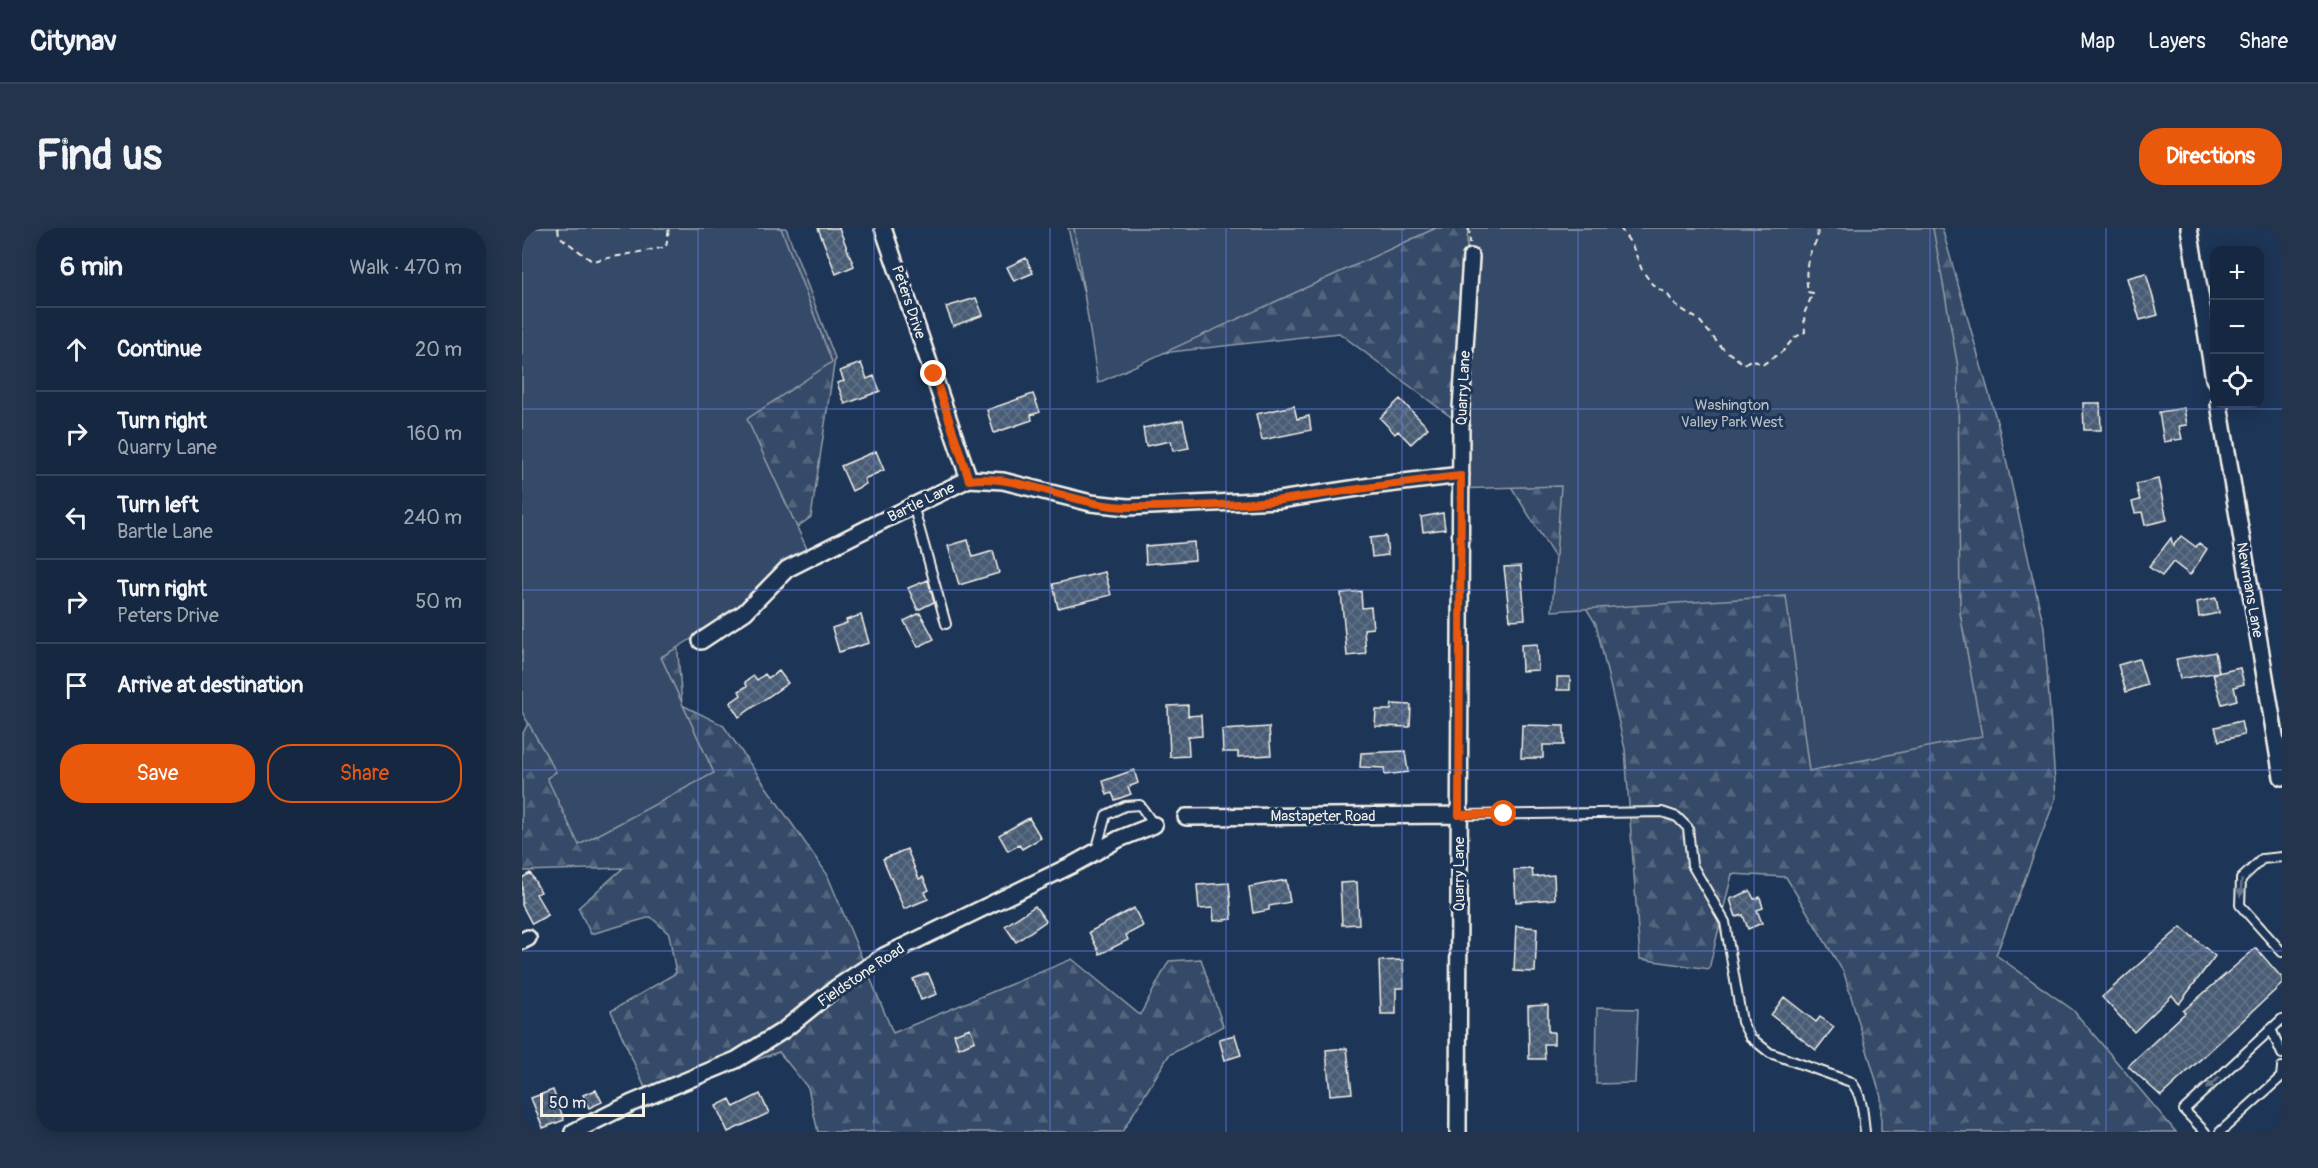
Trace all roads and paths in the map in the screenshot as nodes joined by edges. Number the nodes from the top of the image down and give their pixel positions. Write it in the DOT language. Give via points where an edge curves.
graph roads {
  1 [pos="558,228"];
  2 [pos="669,228"];
  3 [pos="883,228"];
  4 [pos="1620,228"];
  5 [pos="1817,228"];
  6 [pos="2189,228"];
  7 [pos="1471,257"];
  8 [pos="2210,355"];
  9 [pos="2219,408"];
  10 [pos="1461,476"];
  11 [pos="969,480"];
  12 [pos="913,505"];
  13 [pos="946,624"];
  14 [pos="701,641"];
  15 [pos="2282,777"];
  16 [pos="1459,815"];
  17 [pos="1186,817"];
  18 [pos="1154,825"];
  19 [pos="1096,852"];
  20 [pos="2282,857"];
  21 [pos="2282,952"];
  22 [pos="2282,1019"];
  23 [pos="2271,1029"];
  24 [pos="2282,1054"];
  25 [pos="2282,1067"];
  26 [pos="573,1132"];
  27 [pos="1458,1132"];
  28 [pos="1865,1132"];
  29 [pos="2205,1132"];
  30 [pos="2220,1132"];
  1 -- 2 [label="path" via="559,236 592,261 666,247"];
  3 -- 11 [label="street, Peters Drive"];
  4 -- 5 [label="path" via="1652,284 1699,320 1727,352 1744,364 1752,358 1762,365 1805,332 1804,314 1813,293 1808,292 1805,273 1810,252 1819,239"];
  6 -- 8 [label="street"];
  7 -- 10 [label="street, Quarry Lane" via="1461,408"];
  9 -- 15 [label="street, Newmans Lane"];
  10 -- 11 [label="street, Bartle Lane" via="1279,500 1128,507 1090,503 1003,481"];
  10 -- 16 [label="street, Quarry Lane"];
  11 -- 12 [label="street, Bartle Lane"];
  12 -- 13 [label="lane"];
  12 -- 14 [label="street, Bartle Lane" via="787,569 745,612"];
  16 -- 17 [label="street, Mastapeter Road"];
  16 -- 27 [label="street, Quarry Lane"];
  16 -- 28 [label="lane" via="1662,812 1677,818 1688,828 1692,866 1725,922 1742,1022 1749,1037 1770,1053 1851,1082 1861,1098"];
  18 -- 19 [label="street, Fieldstone Road"];
  18 -- 19 [label="lane" via="1140,805 1125,806 1106,815"];
  19 -- 26 [label="street, Fieldstone Road" via="884,956 784,1030 736,1060"];
  20 -- 21 [label="lane, one-way" via="2262,859 2241,879 2240,905"];
  22 -- 23 [label="lane"];
  23 -- 24 [label="lane"];
  23 -- 29 [label="lane, one-way" via="2184,1110"];
  25 -- 30 [label="lane" via="2281,1077"];
}
